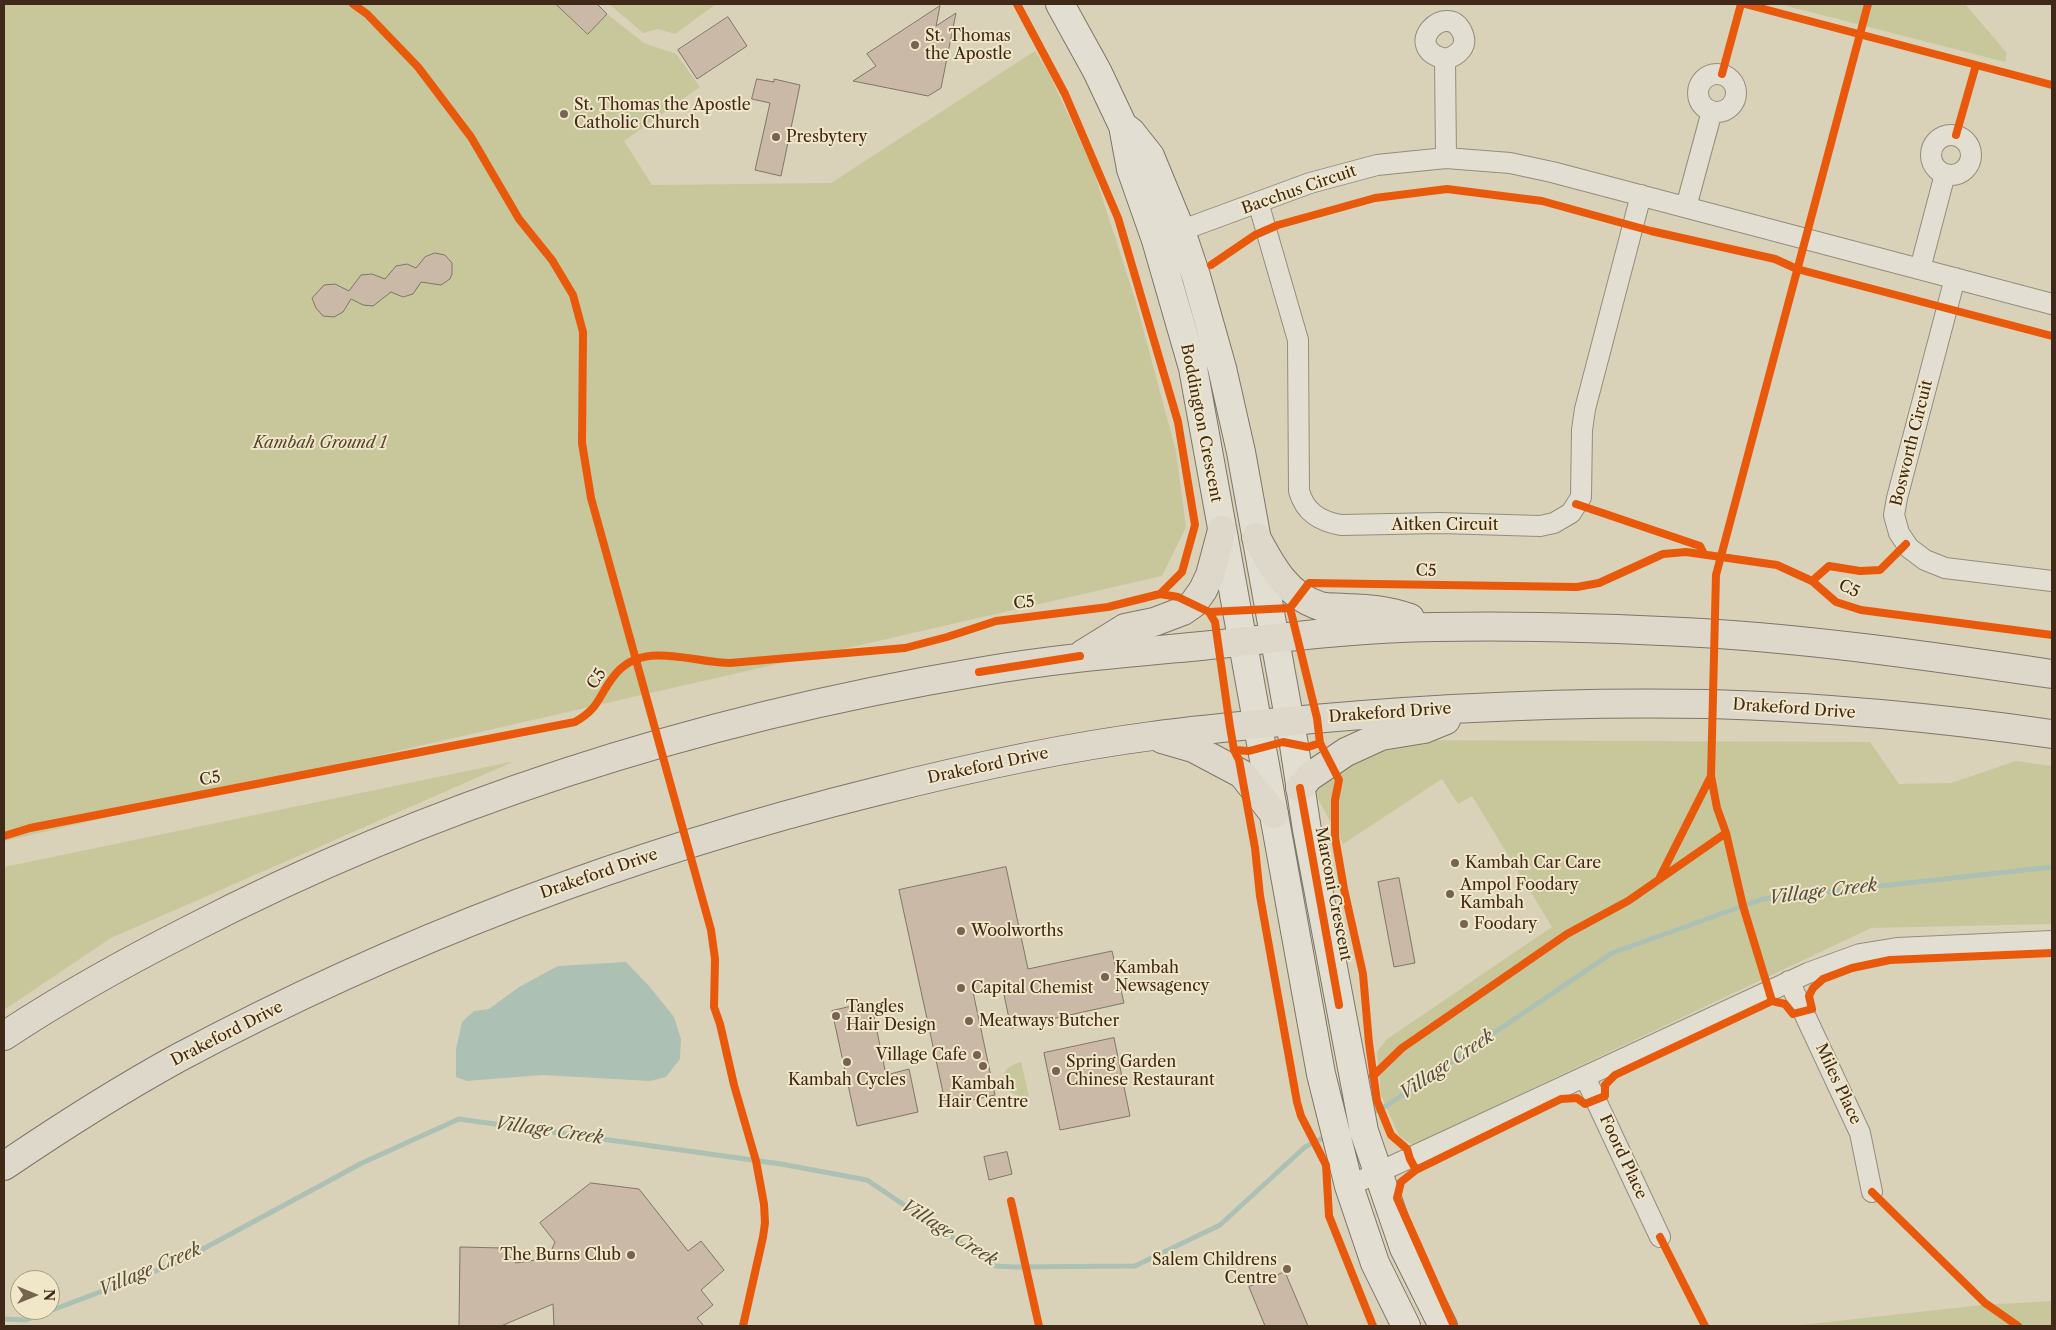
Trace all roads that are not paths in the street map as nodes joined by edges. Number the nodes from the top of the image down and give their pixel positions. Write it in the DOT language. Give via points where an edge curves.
graph roads {
  1 [pos="1060,4"];
  2 [pos="1445,59"];
  3 [pos="1712,111"];
  4 [pos="1446,158"];
  5 [pos="1945,174"];
  6 [pos="1641,195"];
  7 [pos="1258,202"];
  8 [pos="1686,207"];
  9 [pos="1168,235"];
  10 [pos="1920,269"];
  11 [pos="1955,278"];
  12 [pos="2052,304"];
  13 [pos="1222,530"];
  14 [pos="1256,537"];
  15 [pos="2052,581"];
  16 [pos="1435,627"];
  17 [pos="1275,638"];
  18 [pos="1241,641"];
  19 [pos="1080,656"];
  20 [pos="2052,674"];
  21 [pos="1478,708"];
  22 [pos="1290,721"];
  23 [pos="1258,725"];
  24 [pos="2052,734"];
  25 [pos="1151,736"];
  26 [pos="1300,788"];
  27 [pos="1274,814"];
  28 [pos="2052,941"];
  29 [pos="1789,981"];
  30 [pos="4,1036"];
  31 [pos="1585,1077"];
  32 [pos="4,1166"];
  33 [pos="1377,1174"];
  34 [pos="1349,1186"];
  35 [pos="1872,1192"];
  36 [pos="1660,1238"];
  37 [pos="1437,1324"];
  38 [pos="1406,1326"];
  1 -- 9 [label="street, Boddington Crescent" via="1098,71 1123,126 1131,169"];
  2 -- 4 [label="street"];
  3 -- 8 [label="street"];
  4 -- 6 [label="street, Bacchus Circuit" via="1510,163"];
  4 -- 7 [label="street, Bacchus Circuit" via="1354,170"];
  5 -- 10 [label="street"];
  6 -- 7 [label="street, Aitken Circuit" via="1584,409 1581,497 1571,513 1554,523 1540,526 1341,525 1327,523 1315,516 1302,502 1299,491 1298,340"];
  6 -- 8 [label="street, Bacchus Circuit"];
  7 -- 9 [label="street, Bacchus Circuit"];
  8 -- 10 [label="street, Bacchus Circuit"];
  9 -- 13 [label="street, Boddington Crescent"];
  9 -- 14 [label="street, Boddington Crescent" via="1196,276 1222,368"];
  10 -- 11 [label="street, Bacchus Circuit"];
  11 -- 12 [label="street, Bacchus Circuit"];
  11 -- 15 [label="street, Bosworth Circuit" via="1897,498 1894,515 1898,533 1909,548 1925,560 1945,568"];
  13 -- 18 [label="street, Boddington Crescent"];
  13 -- 19 [label="highway" via="1210,575 1192,604 1154,622 1125,628"];
  14 -- 16 [label="highway" via="1284,582 1299,596 1320,606 1389,611"];
  14 -- 17 [label="street, Boddington Crescent"];
  16 -- 17 [label="highway" via="1350,630"];
  16 -- 20 [label="highway" via="1713,634 1826,644"];
  17 -- 18 [label="highway"];
  17 -- 22 [label="street, Marconi Crescent"];
  18 -- 19 [label="highway"];
  18 -- 23 [label="street, Boddington Crescent"];
  19 -- 30 [label="highway" via="874,691 769,715 656,744 499,795 380,840 264,891 124,963"];
  21 -- 22 [label="highway, Drakeford Drive"];
  21 -- 24 [label="highway, Drakeford Drive" via="1709,704 1839,711"];
  21 -- 26 [label="highway" via="1424,729 1381,736 1346,752 1309,777"];
  22 -- 23 [label="highway, Drakeford Drive"];
  22 -- 26 [label="street, Marconi Crescent"];
  23 -- 25 [label="highway, Drakeford Drive"];
  23 -- 27 [label="street"];
  25 -- 27 [label="highway" via="1193,748 1242,774"];
  25 -- 32 [label="highway, Drakeford Drive" via="946,774 818,806 684,845 546,892 428,938 311,990 173,1061 69,1122"];
  26 -- 33 [label="street, Marconi Crescent" via="1362,1120"];
  27 -- 34 [label="street" via="1308,1002"];
  28 -- 29 [label="street" via="1897,948 1860,954"];
  29 -- 31 [label="street"];
  29 -- 35 [label="street, Miles Place" via="1860,1133"];
  31 -- 33 [label="street"];
  31 -- 36 [label="street, Foord Place"];
  33 -- 34 [label="street"];
  33 -- 37 [label="street, Marconi Crescent"];
  34 -- 38 [label="street" via="1375,1263"];
}
